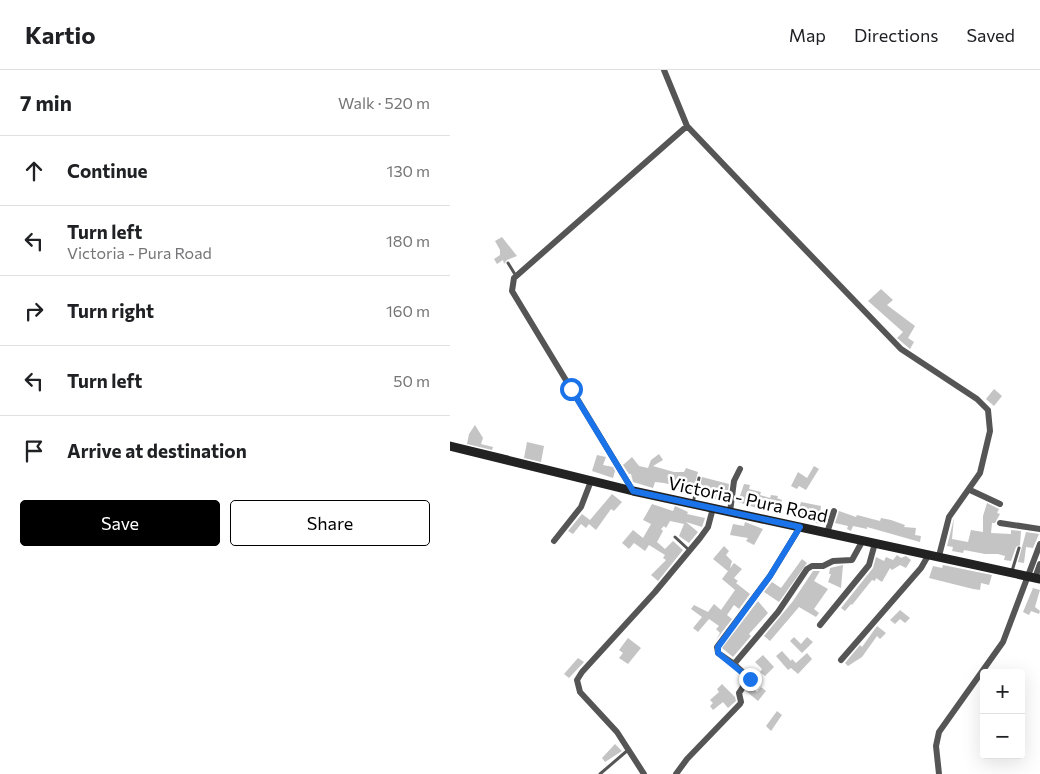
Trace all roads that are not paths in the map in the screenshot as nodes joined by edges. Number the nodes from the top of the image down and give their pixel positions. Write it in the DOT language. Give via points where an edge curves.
graph roads {
  1 [pos="664,70"];
  2 [pos="688,126"];
  3 [pos="508,263"];
  4 [pos="516,276"];
  5 [pos="450,446"];
  6 [pos="740,469"];
  7 [pos="699,478"];
  8 [pos="591,481"];
  9 [pos="970,490"];
  10 [pos="633,491"];
  11 [pos="693,504"];
  12 [pos="1000,504"];
  13 [pos="713,508"];
  14 [pos="834,510"];
  15 [pos="730,512"];
  16 [pos="1000,523"];
  17 [pos="800,527"];
  18 [pos="1040,529"];
  19 [pos="827,532"];
  20 [pos="675,538"];
  21 [pos="862,540"];
  22 [pos="554,541"];
  23 [pos="875,543"];
  24 [pos="1040,544"];
  25 [pos="1018,548"];
  26 [pos="690,550"];
  27 [pos="934,555"];
  28 [pos="1040,564"];
  29 [pos="1012,572"];
  30 [pos="1034,578"];
  31 [pos="820,625"];
  32 [pos="841,660"];
  33 [pos="734,664"];
  34 [pos="628,749"];
  35 [pos="600,774"];
  36 [pos="644,774"];
  37 [pos="676,774"];
  38 [pos="938,774"];
  1 -- 2 [label="street"];
  2 -- 4 [label="street"];
  2 -- 9 [label="street" via="901,349 984,404 991,418 990,431 980,473"];
  3 -- 4 [label="lane"];
  4 -- 10 [label="street" via="512,291"];
  5 -- 8 [label="main road, Victoria - Pura Road"];
  6 -- 15 [label="street" via="734,481"];
  7 -- 11 [label="lane"];
  8 -- 10 [label="main road, Victoria - Pura Road"];
  8 -- 22 [label="street" via="580,507"];
  9 -- 12 [label="street"];
  9 -- 27 [label="street" via="949,517"];
  10 -- 11 [label="main road, Victoria - Pura Road"];
  11 -- 13 [label="main road, Victoria - Pura Road"];
  13 -- 15 [label="main road, Victoria - Pura Road"];
  13 -- 26 [label="street" via="708,527"];
  14 -- 19 [label="street"];
  15 -- 17 [label="main road, Victoria - Pura Road"];
  16 -- 18 [label="street"];
  17 -- 19 [label="main road, Victoria - Pura Road"];
  17 -- 33 [label="street" via="770,576 718,647 718,653"];
  19 -- 21 [label="main road, Victoria - Pura Road"];
  20 -- 26 [label="lane"];
  21 -- 23 [label="main road, Victoria - Pura Road"];
  21 -- 33 [label="street" via="852,560 836,560 823,566 809,567 778,612"];
  23 -- 27 [label="main road, Victoria - Pura Road"];
  23 -- 31 [label="street" via="869,565"];
  24 -- 30 [label="street"];
  25 -- 29 [label="lane"];
  26 -- 34 [label="street" via="577,680 580,692 617,732"];
  27 -- 29 [label="main road, Victoria - Pura Road"];
  27 -- 32 [label="street"];
  28 -- 30 [label="street"];
  29 -- 30 [label="main road, Victoria - Pura Road"];
  30 -- 38 [label="street" via="1003,642 940,732 936,746"];
  33 -- 37 [label="street" via="750,678 739,692 741,702"];
  34 -- 35 [label="lane"];
  34 -- 36 [label="street"];
}
